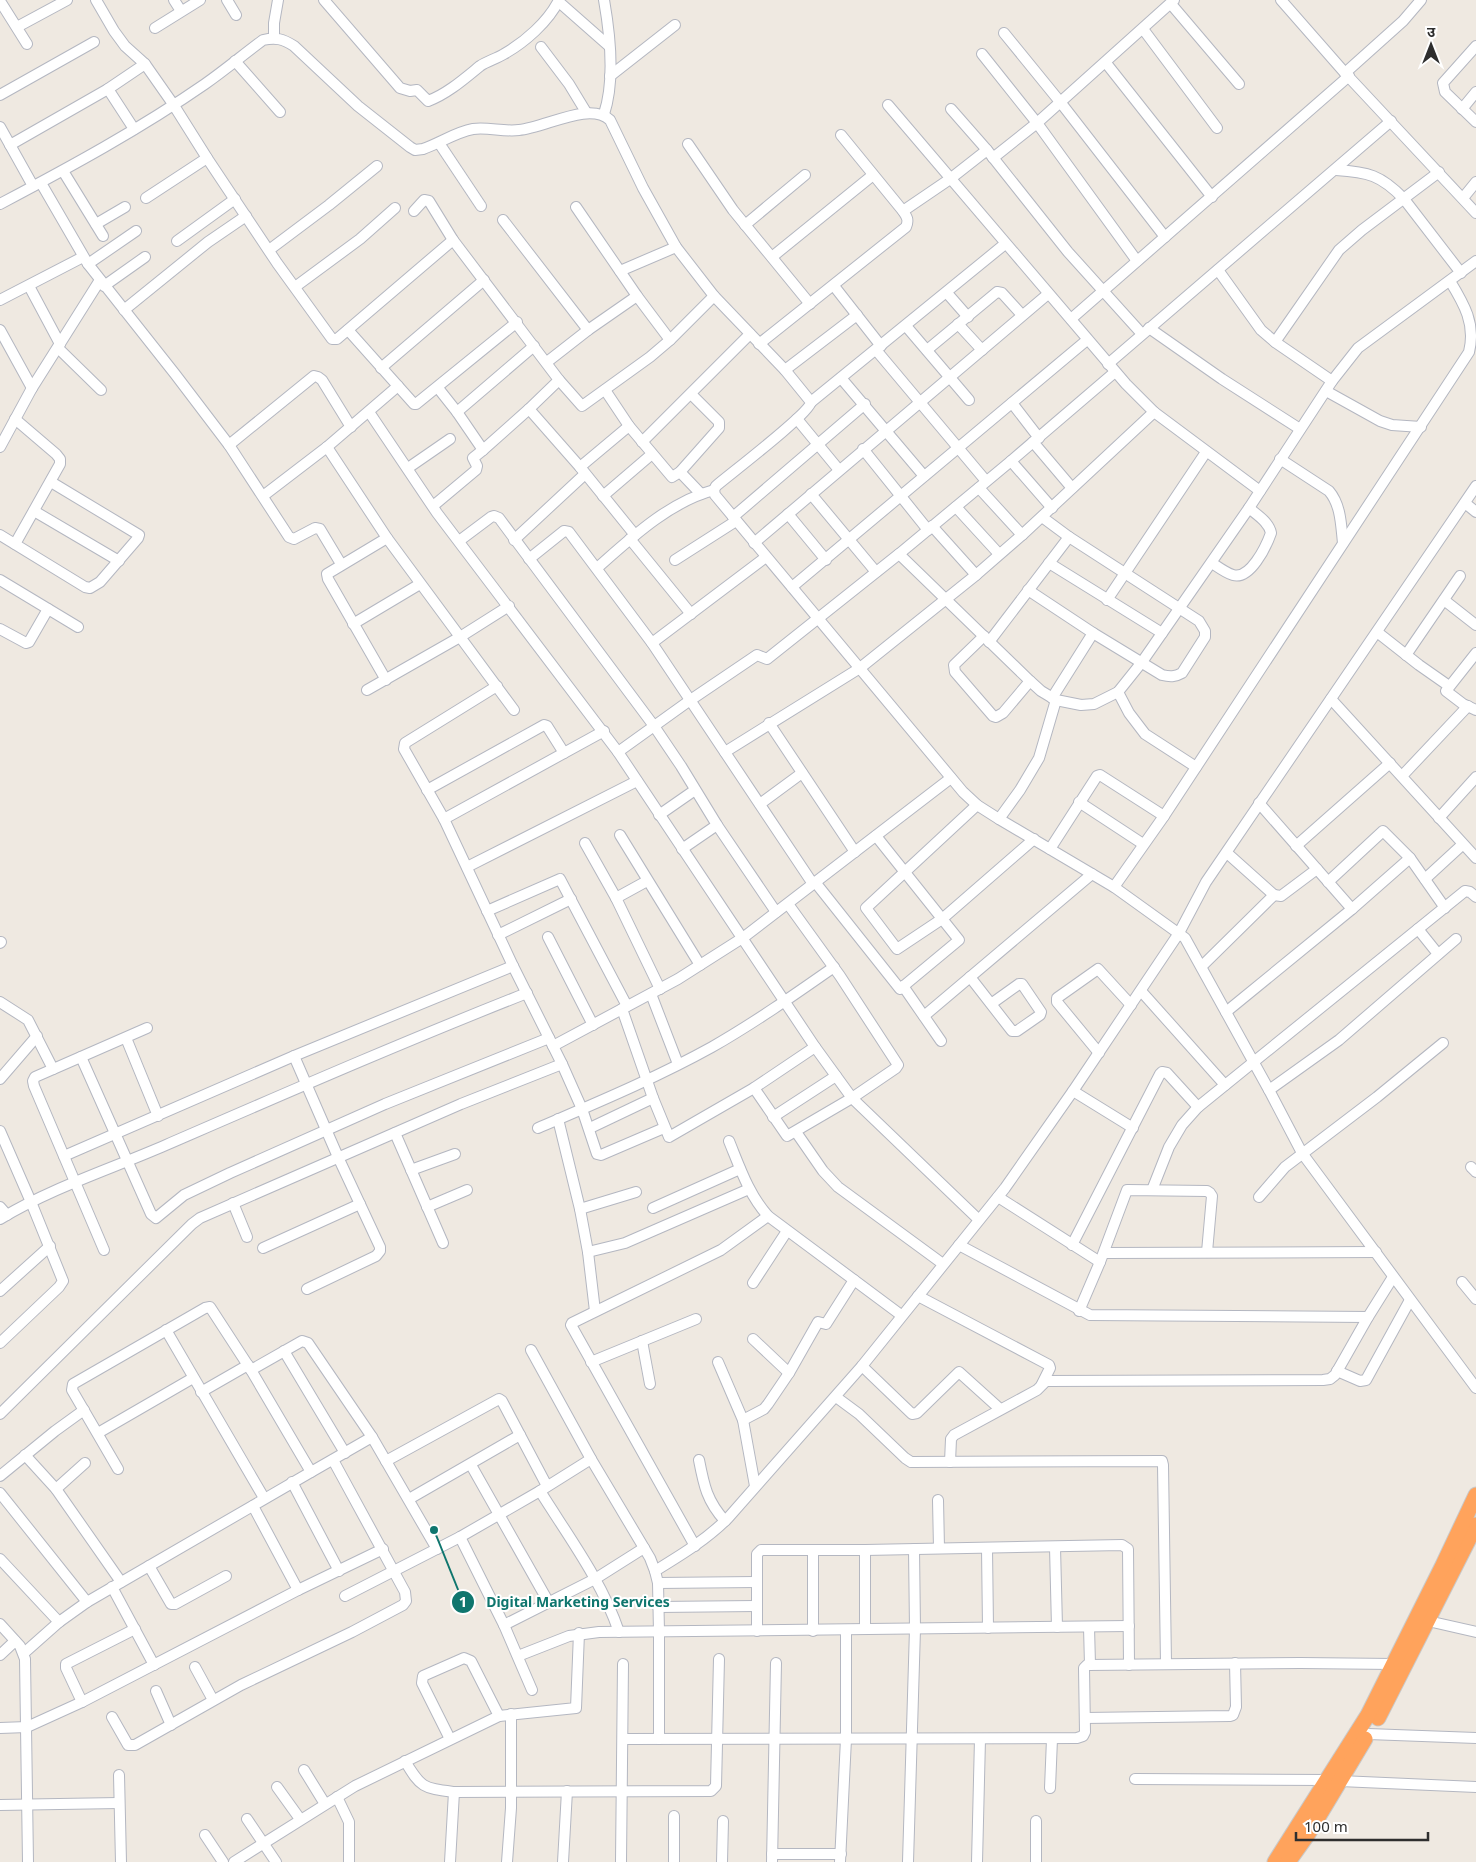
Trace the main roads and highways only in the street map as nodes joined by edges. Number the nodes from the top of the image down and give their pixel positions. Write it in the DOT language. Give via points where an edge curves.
graph roads {
  1 [pos="1476,1494"];
  2 [pos="1476,1525"];
  3 [pos="1398,1666"];
  4 [pos="1334,1781"];
  5 [pos="1275,1862"];
  6 [pos="1288,1862"];
  1 -- 3 [label="highway"];
  2 -- 3 [label="highway" via="1428,1621"];
  3 -- 4 [label="highway"];
  3 -- 4 [label="highway" via="1368,1734"];
  4 -- 5 [label="highway"];
  4 -- 6 [label="highway" via="1308,1834"];
}
